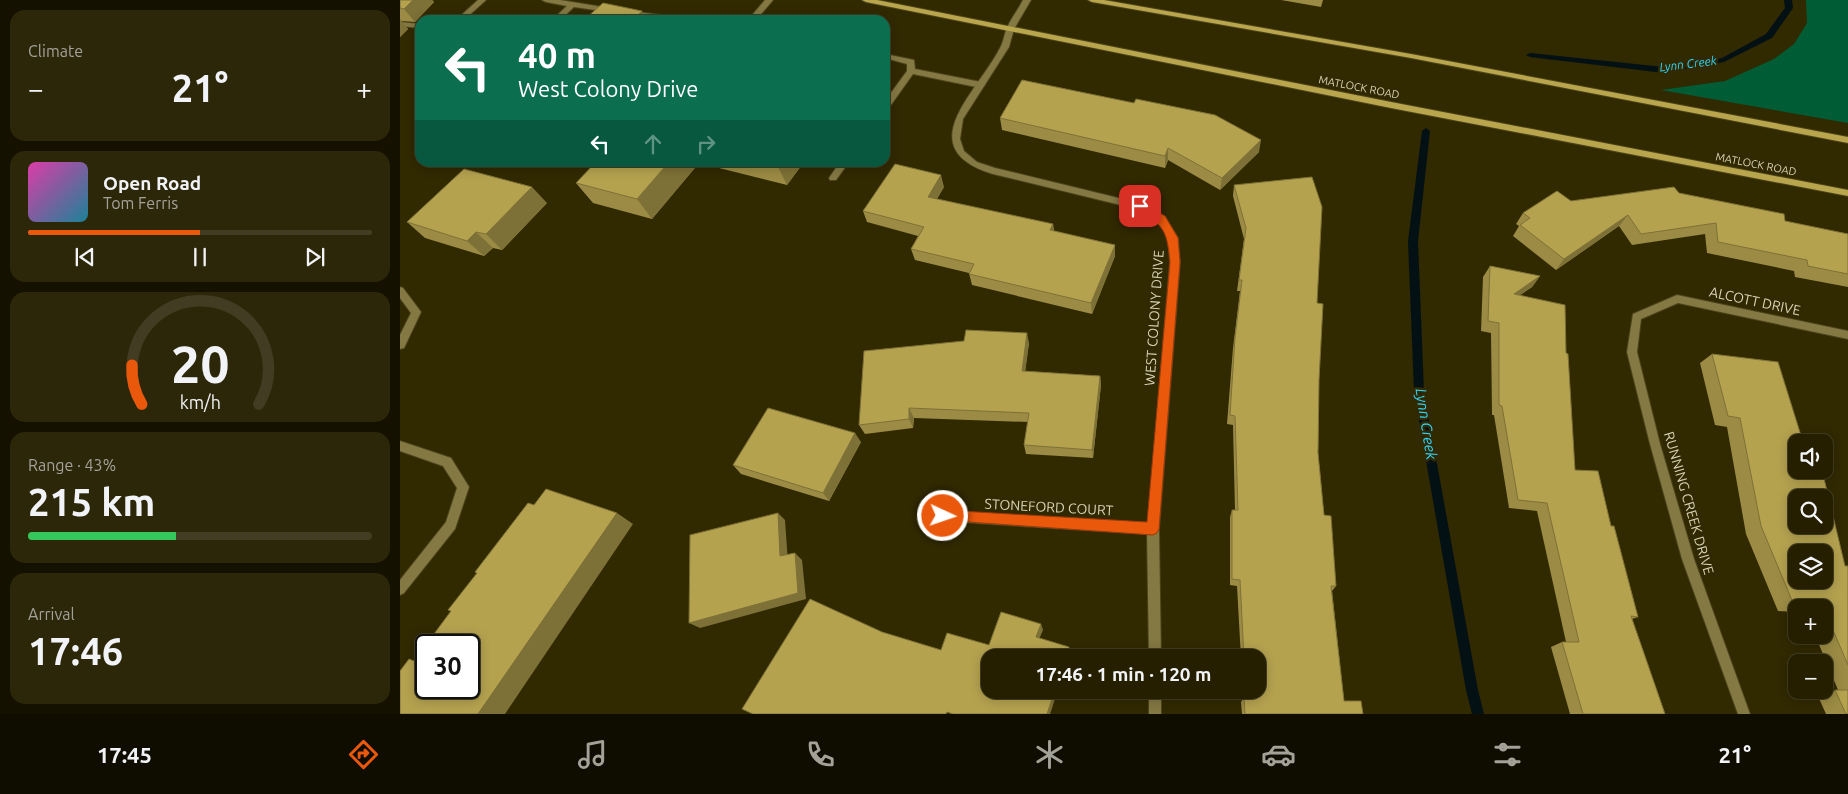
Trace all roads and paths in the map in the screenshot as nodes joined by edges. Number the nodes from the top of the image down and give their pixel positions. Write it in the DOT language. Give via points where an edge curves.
graph roads {
  1 [pos="482,0"];
  2 [pos="546,0"];
  3 [pos="769,0"];
  4 [pos="866,0"];
  5 [pos="1027,0"];
  6 [pos="1092,0"];
  7 [pos="572,5"];
  8 [pos="466,15"];
  9 [pos="561,15"];
  10 [pos="649,15"];
  11 [pos="756,15"];
  12 [pos="400,24"];
  13 [pos="415,26"];
  14 [pos="1010,29"];
  15 [pos="890,57"];
  16 [pos="911,71"];
  17 [pos="980,85"];
  18 [pos="890,100"];
  19 [pos="1848,140"];
  20 [pos="841,167"];
  21 [pos="833,178"];
  22 [pos="1848,193"];
  23 [pos="400,292"];
  24 [pos="1656,307"];
  25 [pos="1848,335"];
  26 [pos="400,345"];
  27 [pos="400,446"];
  28 [pos="943,516"];
  29 [pos="1153,529"];
  30 [pos="400,589"];
  31 [pos="1154,649"];
  32 [pos="1155,699"];
  33 [pos="1155,714"];
  34 [pos="1744,714"];
  1 -- 8 [label="street"];
  2 -- 7 [label="street"];
  3 -- 11 [label="street"];
  4 -- 14 [label="main road, MATLOCK ROAD"];
  5 -- 14 [label="street, WEST COLONY DRIVE"];
  6 -- 19 [label="main road" via="1411,56"];
  7 -- 9 [label="street"];
  7 -- 10 [label="street"];
  12 -- 13 [label="street"];
  14 -- 17 [label="street, WEST COLONY DRIVE" via="1005,47"];
  14 -- 22 [label="main road, MATLOCK ROAD"];
  15 -- 16 [label="street" via="912,62"];
  16 -- 17 [label="street"];
  16 -- 18 [label="street"];
  17 -- 29 [label="street, WEST COLONY DRIVE" via="959,119 956,139 960,152 974,164 1140,206 1162,219 1173,238 1175,262"];
  20 -- 21 [label="street"];
  23 -- 26 [label="street" via="416,312"];
  24 -- 25 [label="street, ALCOTT DRIVE" via="1678,299"];
  24 -- 34 [label="street, RUNNING CREEK DRIVE" via="1636,317 1632,352 1688,559"];
  27 -- 30 [label="street" via="447,462 463,487 451,525"];
  28 -- 29 [label="street, STONEFORD COURT"];
  29 -- 31 [label="street, WEST COLONY DRIVE"];
  32 -- 33 [label="street"];
}
